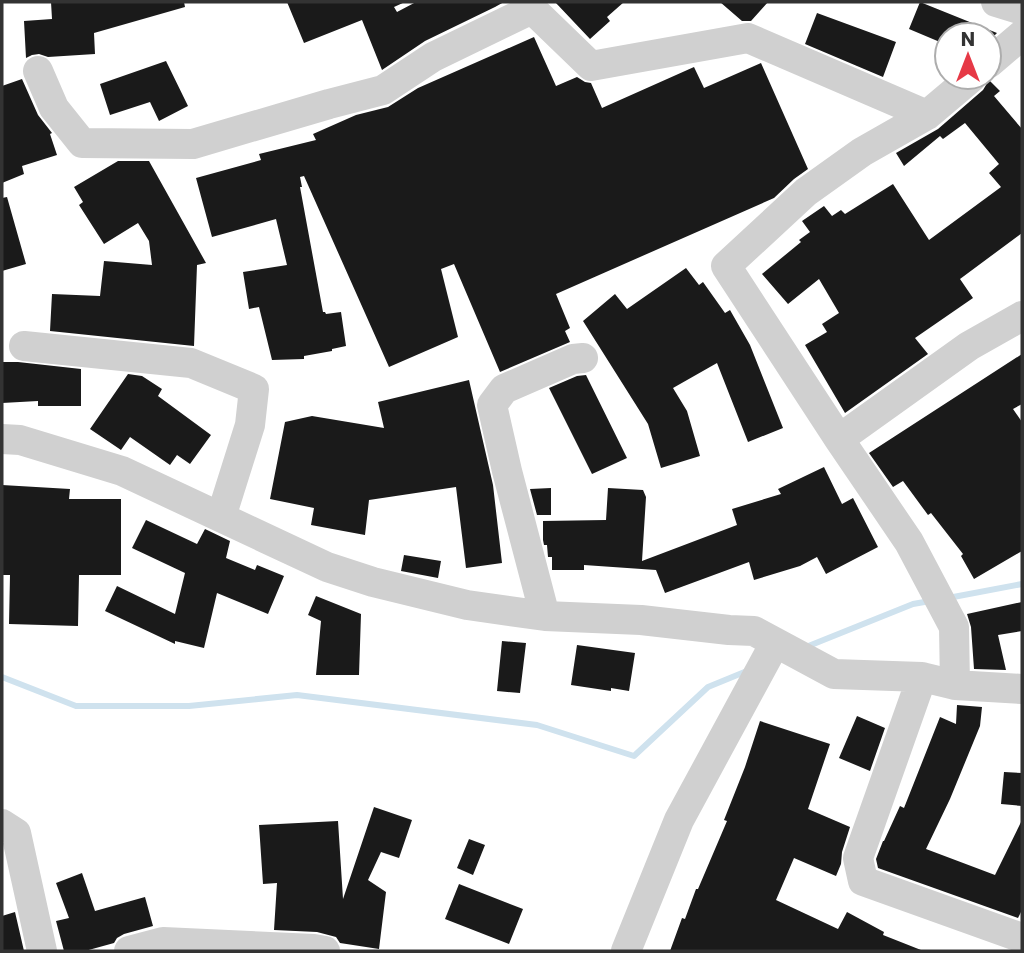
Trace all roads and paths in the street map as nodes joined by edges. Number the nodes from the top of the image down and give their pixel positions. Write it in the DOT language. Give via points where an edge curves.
graph roads {
  1 [pos="996,2"];
  2 [pos="530,5"];
  3 [pos="1022,10"];
  4 [pos="1022,35"];
  5 [pos="1003,51"];
  6 [pos="38,71"];
  7 [pos="955,91"];
  8 [pos="927,115"];
  9 [pos="1022,316"];
  10 [pos="24,346"];
  11 [pos="583,358"];
  12 [pos="2,439"];
  13 [pos="839,439"];
  14 [pos="221,517"];
  15 [pos="545,616"];
  16 [pos="775,643"];
  17 [pos="922,677"];
  18 [pos="955,685"];
  19 [pos="1022,689"];
  20 [pos="2,824"];
  21 [pos="1022,938"];
  22 [pos="42,951"];
  23 [pos="129,951"];
  24 [pos="325,951"];
  25 [pos="626,951"];
  1 -- 3 [label="street"];
  2 -- 6 [label="street" via="433,57 383,90 193,144 82,143 54,108"];
  2 -- 8 [label="street" via="591,66 748,38"];
  4 -- 5 [label="street"];
  7 -- 8 [label="street"];
  8 -- 13 [label="street" via="862,152 806,192 726,266"];
  9 -- 13 [label="street" via="968,346"];
  10 -- 14 [label="street" via="191,363 254,390 250,425"];
  11 -- 15 [label="street" via="504,389 492,405"];
  12 -- 14 [label="street" via="20,440 122,471"];
  13 -- 18 [label="street" via="909,542 954,627"];
  14 -- 15 [label="street" via="327,567 373,582 467,605"];
  15 -- 16 [label="street" via="754,631"];
  16 -- 17 [label="street" via="835,674"];
  16 -- 25 [label="street" via="679,820"];
  17 -- 18 [label="street"];
  17 -- 21 [label="street" via="858,858 863,881"];
  18 -- 19 [label="street"];
  20 -- 22 [label="street" via="16,833"];
  23 -- 24 [label="street" via="163,942"];
}
